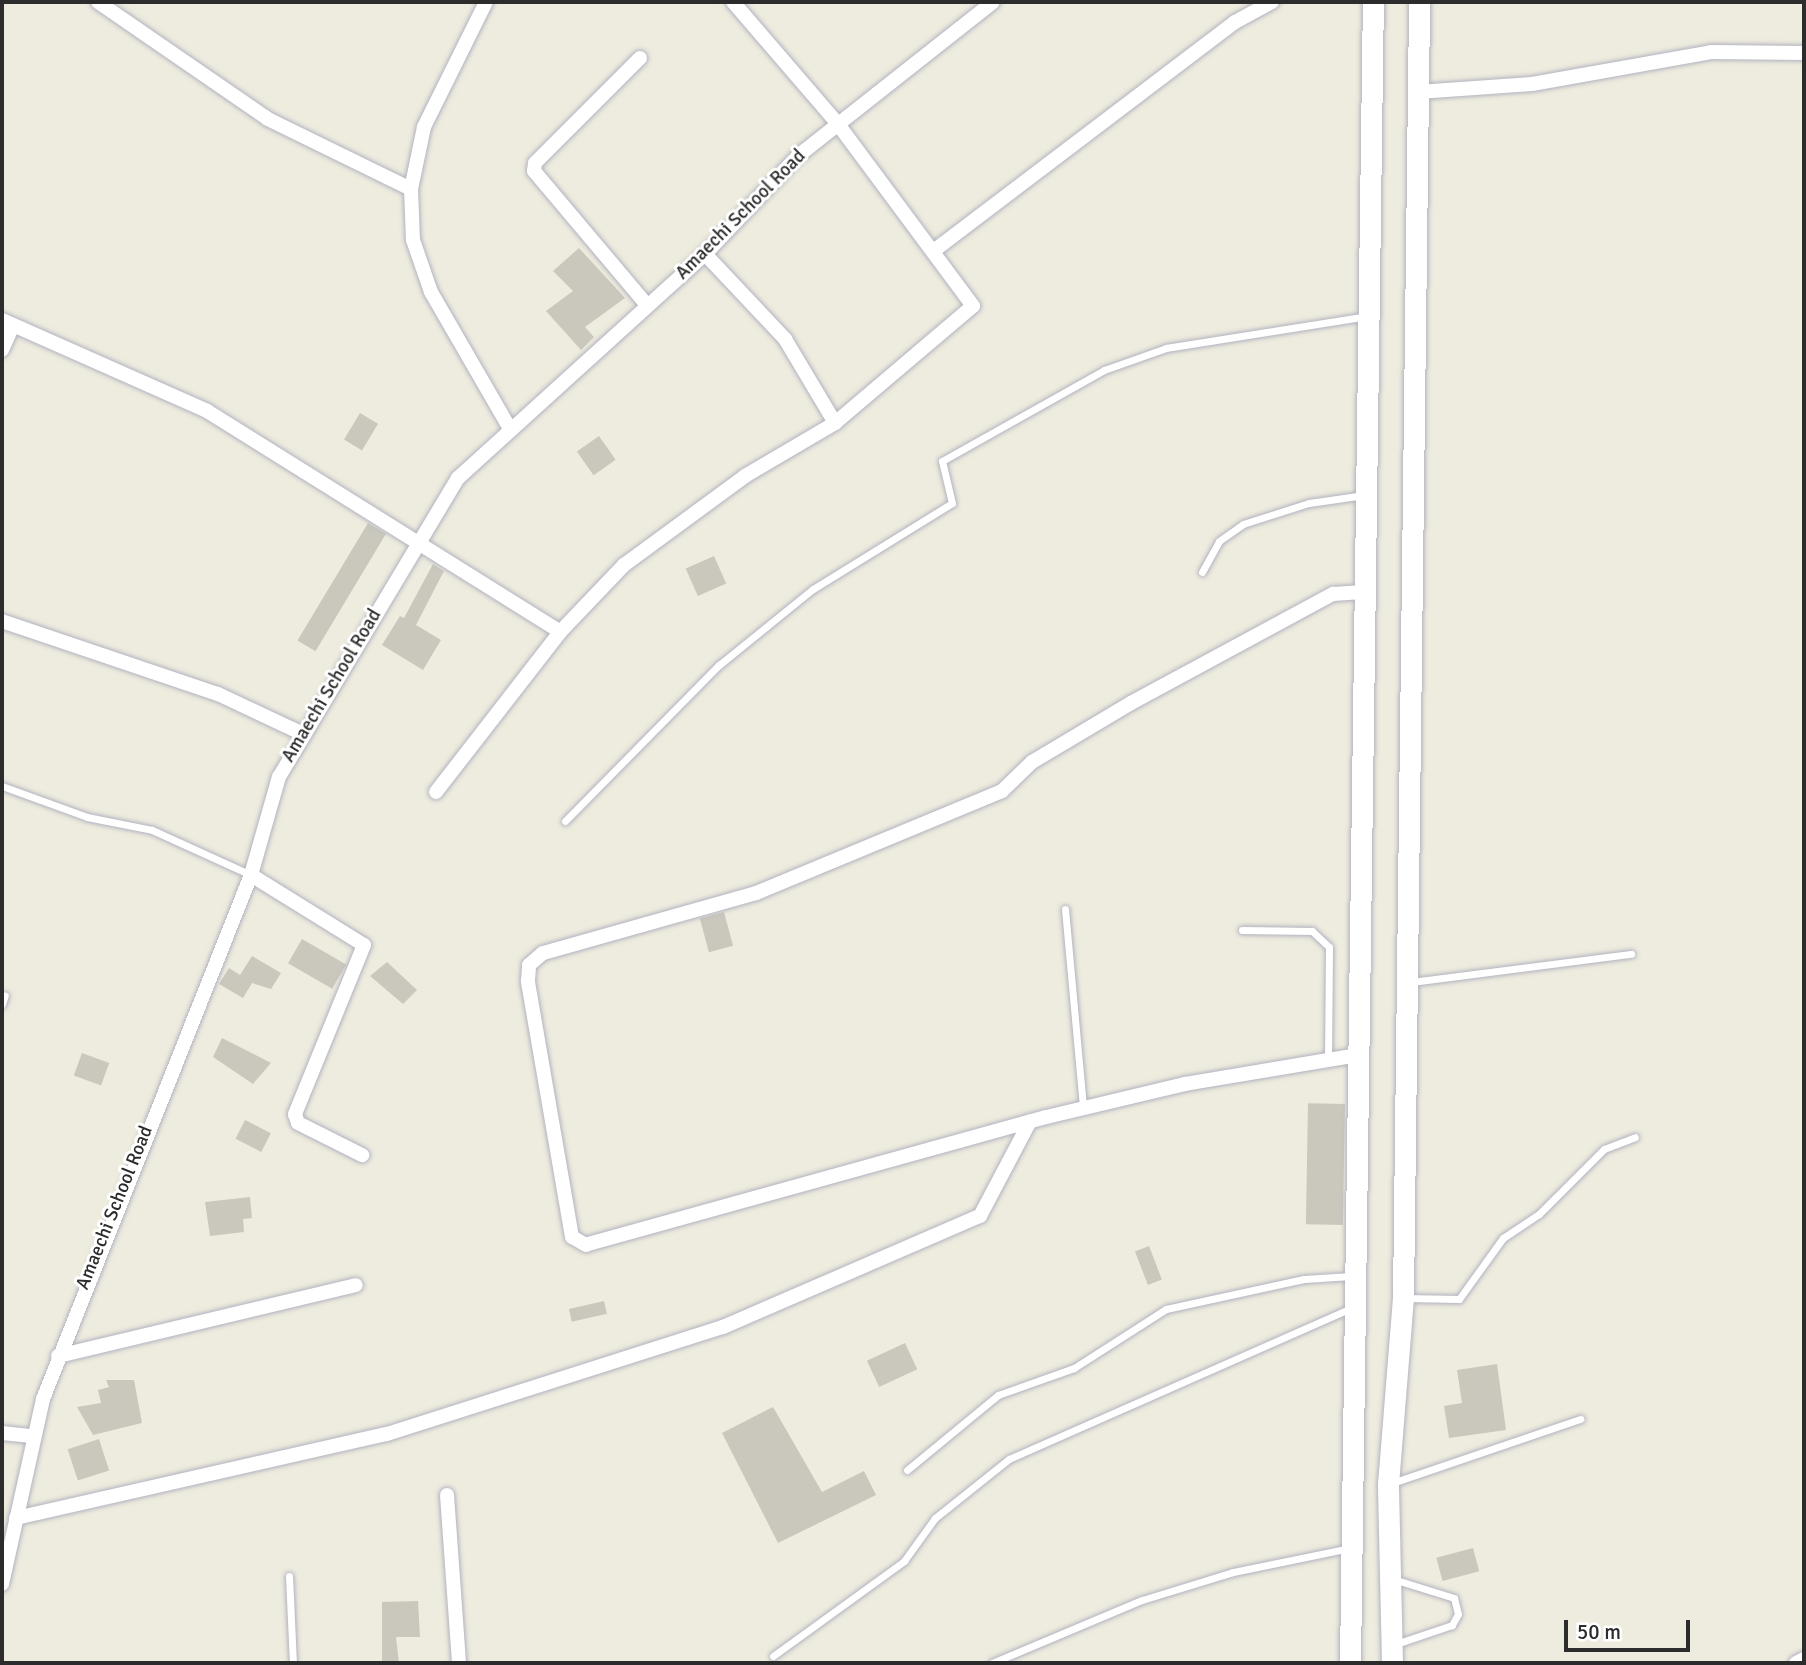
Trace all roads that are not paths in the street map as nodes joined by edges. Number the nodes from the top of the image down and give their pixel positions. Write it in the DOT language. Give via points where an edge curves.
graph roads {
  1 [pos="98,2"];
  2 [pos="486,2"];
  3 [pos="733,2"];
  4 [pos="993,2"];
  5 [pos="1272,2"];
  6 [pos="1373,2"];
  7 [pos="1419,2"];
  8 [pos="1804,53"];
  9 [pos="640,58"];
  10 [pos="1418,92"];
  11 [pos="838,124"];
  12 [pos="411,190"];
  13 [pos="936,249"];
  14 [pos="705,254"];
  15 [pos="646,304"];
  16 [pos="1368,316"];
  17 [pos="8,323"];
  18 [pos="2,350"];
  19 [pos="835,423"];
  20 [pos="510,429"];
  21 [pos="1365,495"];
  22 [pos="418,542"];
  23 [pos="1202,572"];
  24 [pos="1363,592"];
  25 [pos="2,621"];
  26 [pos="560,632"];
  27 [pos="301,733"];
  28 [pos="2,786"];
  29 [pos="436,792"];
  30 [pos="565,821"];
  31 [pos="251,874"];
  32 [pos="1065,909"];
  33 [pos="1242,930"];
  34 [pos="1631,954"];
  35 [pos="1407,982"];
  36 [pos="5,995"];
  37 [pos="2,1004"];
  38 [pos="1359,1055"];
  39 [pos="1328,1060"];
  40 [pos="1083,1108"];
  41 [pos="1030,1121"];
  42 [pos="1635,1137"];
  43 [pos="362,1156"];
  44 [pos="1356,1276"];
  45 [pos="356,1284"];
  46 [pos="1403,1298"];
  47 [pos="1355,1307"];
  48 [pos="58,1356"];
  49 [pos="1580,1419"];
  50 [pos="2,1433"];
  51 [pos="32,1436"];
  52 [pos="907,1470"];
  53 [pos="1388,1484"];
  54 [pos="447,1495"];
  55 [pos="16,1518"];
  56 [pos="1351,1548"];
  57 [pos="289,1576"];
  58 [pos="1390,1578"];
  59 [pos="2,1584"];
  60 [pos="1392,1654"];
  61 [pos="773,1656"];
  62 [pos="1804,1659"];
  63 [pos="293,1663"];
  64 [pos="459,1663"];
  65 [pos="992,1663"];
  66 [pos="1350,1663"];
  67 [pos="1796,1663"];
  1 -- 12 [label="street" via="268,119"];
  2 -- 12 [label="street" via="424,127"];
  3 -- 11 [label="street"];
  4 -- 11 [label="street, Amaechi School Road"];
  5 -- 13 [label="street" via="1235,22"];
  6 -- 16 [label="main road"];
  7 -- 10 [label="main road"];
  8 -- 10 [label="street" via="1711,52 1532,84"];
  9 -- 15 [label="street" via="535,163 534,171"];
  10 -- 35 [label="main road"];
  11 -- 13 [label="street"];
  11 -- 14 [label="street, Amaechi School Road"];
  12 -- 20 [label="street" via="414,240 431,292"];
  13 -- 19 [label="street" via="973,306"];
  14 -- 15 [label="street, Amaechi School Road"];
  14 -- 19 [label="street" via="785,340"];
  15 -- 20 [label="street, Amaechi School Road"];
  16 -- 21 [label="main road"];
  16 -- 30 [label="lane" via="1166,348 1104,370 942,461 952,502 813,589 719,665"];
  17 -- 18 [label="street"];
  17 -- 22 [label="street" via="207,411"];
  19 -- 26 [label="street" via="745,476 624,565"];
  20 -- 22 [label="street, Amaechi School Road" via="458,478"];
  21 -- 23 [label="lane" via="1309,503 1243,524 1219,541"];
  21 -- 24 [label="main road"];
  22 -- 26 [label="street"];
  22 -- 27 [label="street, Amaechi School Road"];
  24 -- 38 [label="main road"];
  24 -- 41 [label="street" via="1333,594 1131,703 1032,762 1002,791 756,893 553,950 529,965 572,1237 586,1245"];
  25 -- 27 [label="street" via="218,694"];
  26 -- 29 [label="street"];
  27 -- 31 [label="street, Amaechi School Road" via="279,776"];
  28 -- 31 [label="lane" via="87,817 152,830"];
  31 -- 43 [label="street" via="364,945 295,1114 298,1123"];
  31 -- 48 [label="street, Amaechi School Road"];
  32 -- 40 [label="lane"];
  33 -- 39 [label="lane" via="1312,931 1329,947"];
  34 -- 35 [label="lane"];
  35 -- 46 [label="main road"];
  36 -- 37 [label="lane"];
  38 -- 39 [label="street"];
  38 -- 44 [label="main road"];
  39 -- 40 [label="street"];
  40 -- 41 [label="street"];
  41 -- 55 [label="street" via="980,1216 723,1327 387,1434"];
  42 -- 46 [label="lane" via="1604,1149 1539,1214 1503,1238 1459,1299"];
  44 -- 47 [label="main road"];
  44 -- 52 [label="lane" via="1304,1279 1166,1309 1074,1368 998,1395"];
  45 -- 48 [label="street"];
  46 -- 53 [label="main road"];
  47 -- 56 [label="main road"];
  47 -- 61 [label="lane" via="1009,1459 935,1518 904,1561"];
  48 -- 51 [label="street, Amaechi School Road"];
  49 -- 53 [label="lane"];
  50 -- 51 [label="street"];
  51 -- 55 [label="street, Amaechi School Road"];
  53 -- 58 [label="main road"];
  54 -- 64 [label="street"];
  55 -- 59 [label="street, Amaechi School Road"];
  56 -- 65 [label="lane" via="1233,1572 1142,1600"];
  56 -- 66 [label="main road"];
  57 -- 63 [label="lane"];
  58 -- 60 [label="main road"];
  58 -- 60 [label="lane" via="1454,1598 1458,1614 1452,1625"];
  62 -- 67 [label="street"];
}
